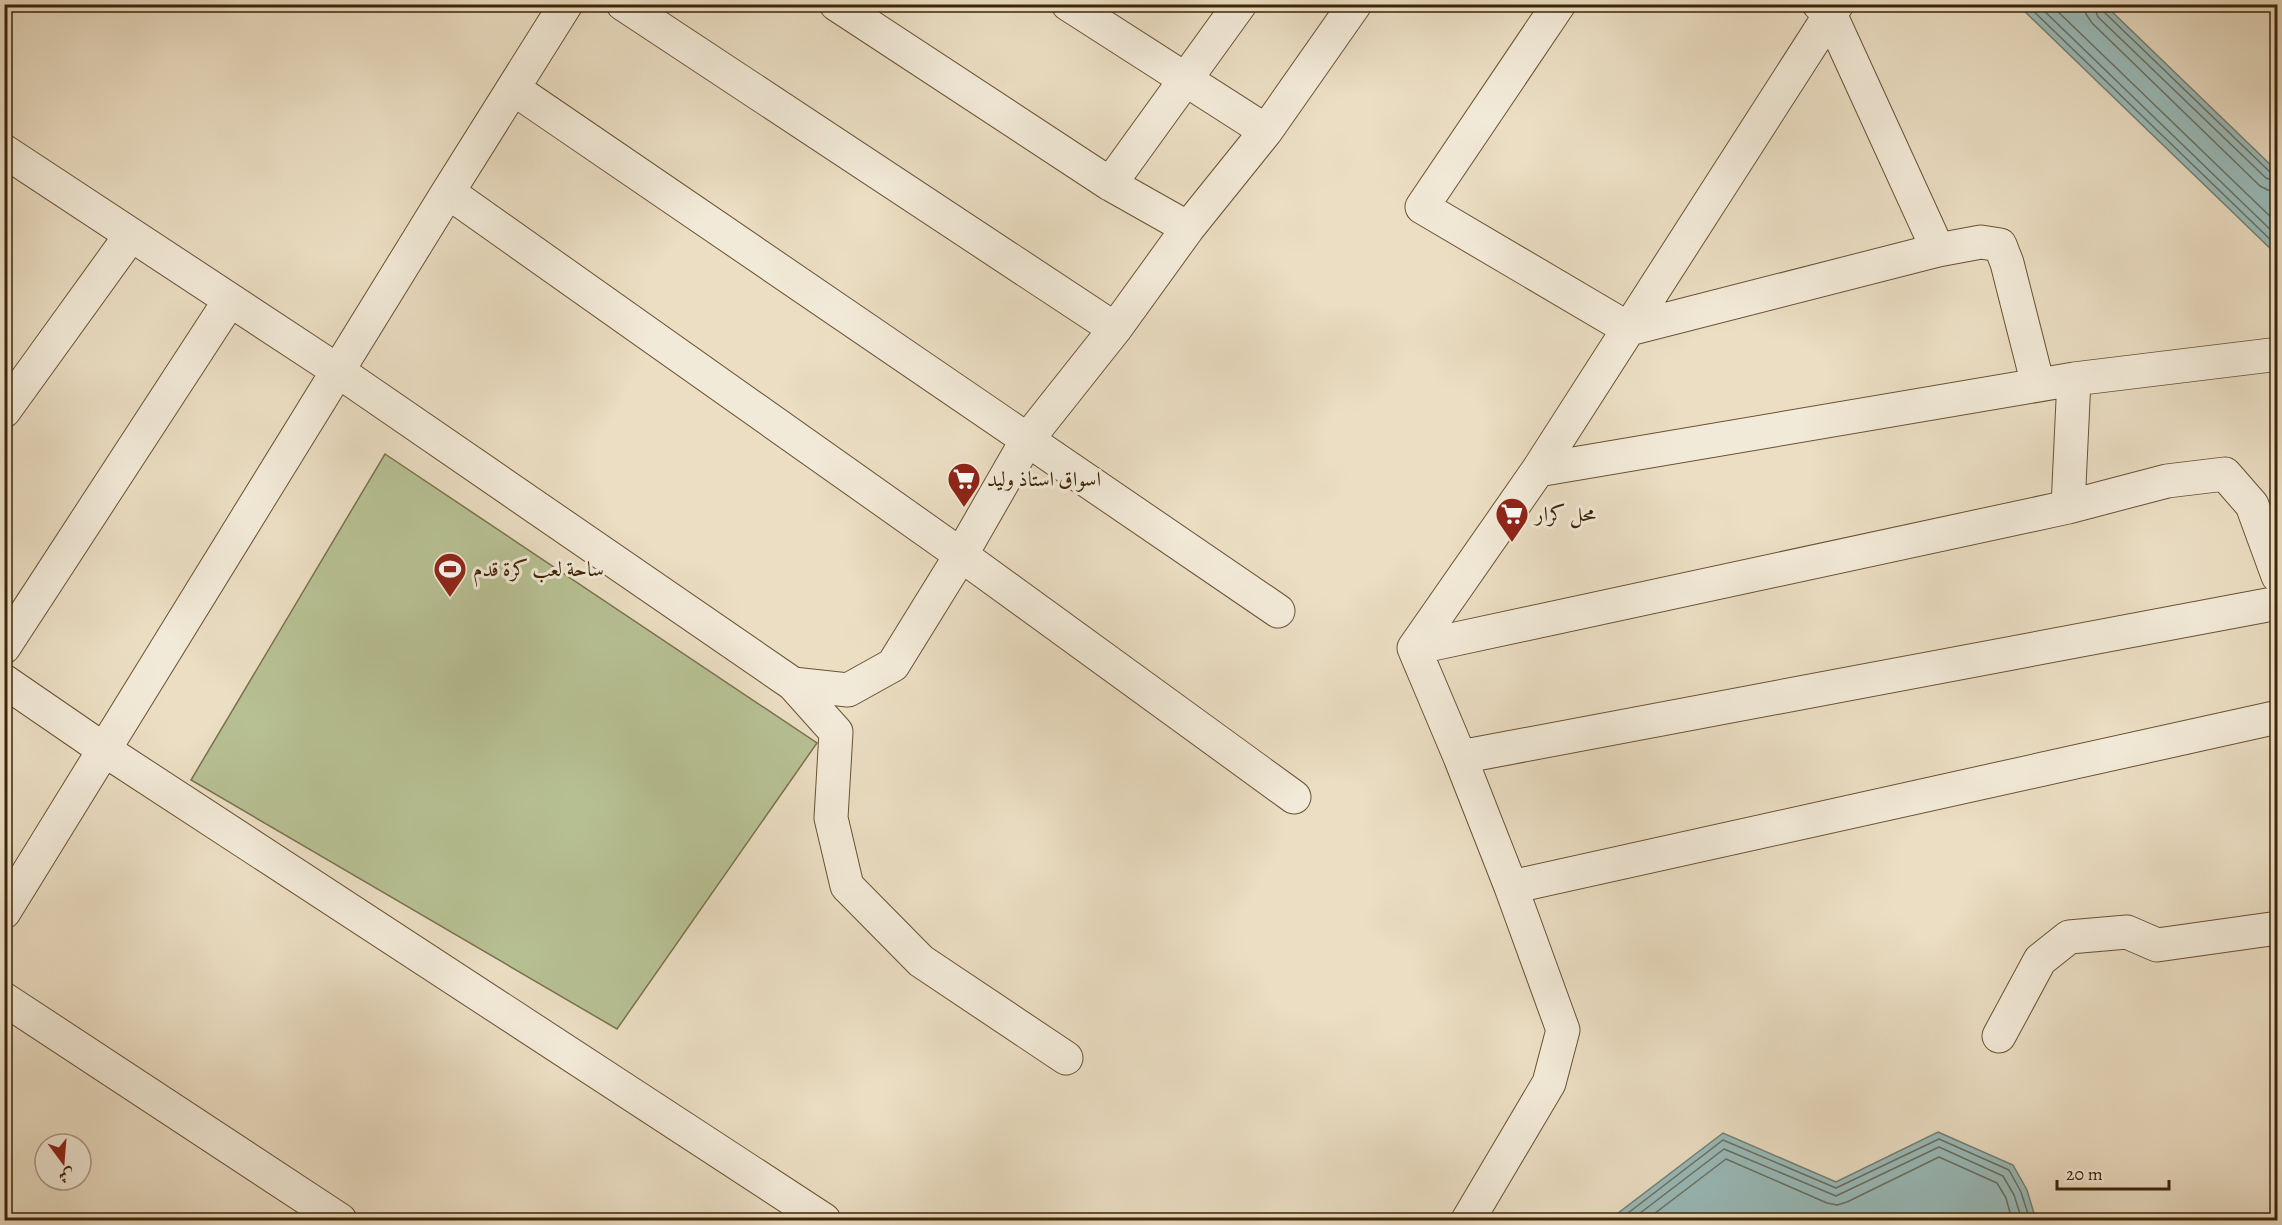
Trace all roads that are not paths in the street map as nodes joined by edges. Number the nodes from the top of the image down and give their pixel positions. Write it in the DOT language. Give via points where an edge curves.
graph roads {
  1 [pos="566,4"];
  2 [pos="623,4"];
  3 [pos="836,4"];
  4 [pos="1068,4"];
  5 [pos="1240,4"];
  6 [pos="1355,4"];
  7 [pos="1559,4"];
  8 [pos="1829,8"];
  9 [pos="1186,81"];
  10 [pos="514,89"];
  11 [pos="1266,130"];
  12 [pos="8,162"];
  13 [pos="1110,184"];
  14 [pos="448,192"];
  15 [pos="1188,228"];
  16 [pos="131,235"];
  17 [pos="1938,250"];
  18 [pos="230,300"];
  19 [pos="1115,329"];
  20 [pos="1629,329"];
  21 [pos="2271,356"];
  22 [pos="338,371"];
  23 [pos="2074,379"];
  24 [pos="2038,385"];
  25 [pos="4,411"];
  26 [pos="1027,440"];
  27 [pos="1538,470"];
  28 [pos="2068,507"];
  29 [pos="961,555"];
  30 [pos="2277,576"];
  31 [pos="2277,603"];
  32 [pos="1278,611"];
  33 [pos="4,647"];
  34 [pos="1414,648"];
  35 [pos="4,681"];
  36 [pos="793,684"];
  37 [pos="2277,717"];
  38 [pos="103,749"];
  39 [pos="1460,757"];
  40 [pos="1294,797"];
  41 [pos="1511,887"];
  42 [pos="4,912"];
  43 [pos="2277,928"];
  44 [pos="4,999"];
  45 [pos="1999,1036"];
  46 [pos="1066,1058"];
  47 [pos="340,1221"];
  48 [pos="824,1221"];
  49 [pos="1468,1221"];
  1 -- 10 [label="street"];
  2 -- 19 [label="street"];
  3 -- 13 [label="street"];
  4 -- 9 [label="street"];
  5 -- 9 [label="street"];
  6 -- 11 [label="street"];
  7 -- 20 [label="street" via="1422,207"];
  8 -- 17 [label="street"];
  8 -- 20 [label="street"];
  9 -- 11 [label="street"];
  9 -- 13 [label="street"];
  10 -- 14 [label="street"];
  10 -- 26 [label="street"];
  11 -- 15 [label="street"];
  12 -- 16 [label="street"];
  13 -- 15 [label="street"];
  14 -- 22 [label="street"];
  14 -- 29 [label="street"];
  15 -- 19 [label="street"];
  16 -- 18 [label="street"];
  16 -- 25 [label="street"];
  17 -- 20 [label="street"];
  17 -- 24 [label="street" via="1981,242 2000,245"];
  18 -- 22 [label="street"];
  18 -- 33 [label="street"];
  19 -- 26 [label="street"];
  20 -- 27 [label="street"];
  21 -- 23 [label="street"];
  22 -- 36 [label="street"];
  22 -- 38 [label="street"];
  23 -- 24 [label="street"];
  23 -- 28 [label="street"];
  24 -- 27 [label="street"];
  26 -- 29 [label="street"];
  26 -- 32 [label="street"];
  27 -- 34 [label="street"];
  28 -- 30 [label="street" via="2167,481 2225,474 2252,505"];
  28 -- 34 [label="street"];
  29 -- 36 [label="street" via="893,664 848,690"];
  29 -- 40 [label="street"];
  31 -- 39 [label="street"];
  34 -- 39 [label="street"];
  35 -- 38 [label="street"];
  36 -- 46 [label="street" via="836,732 831,818 847,886 921,961"];
  37 -- 41 [label="street"];
  38 -- 42 [label="street"];
  38 -- 48 [label="street"];
  39 -- 41 [label="street"];
  41 -- 49 [label="street" via="1563,1030 1550,1083"];
  43 -- 45 [label="street" via="2157,945 2127,932 2069,937 2040,960"];
  44 -- 47 [label="street"];
}
